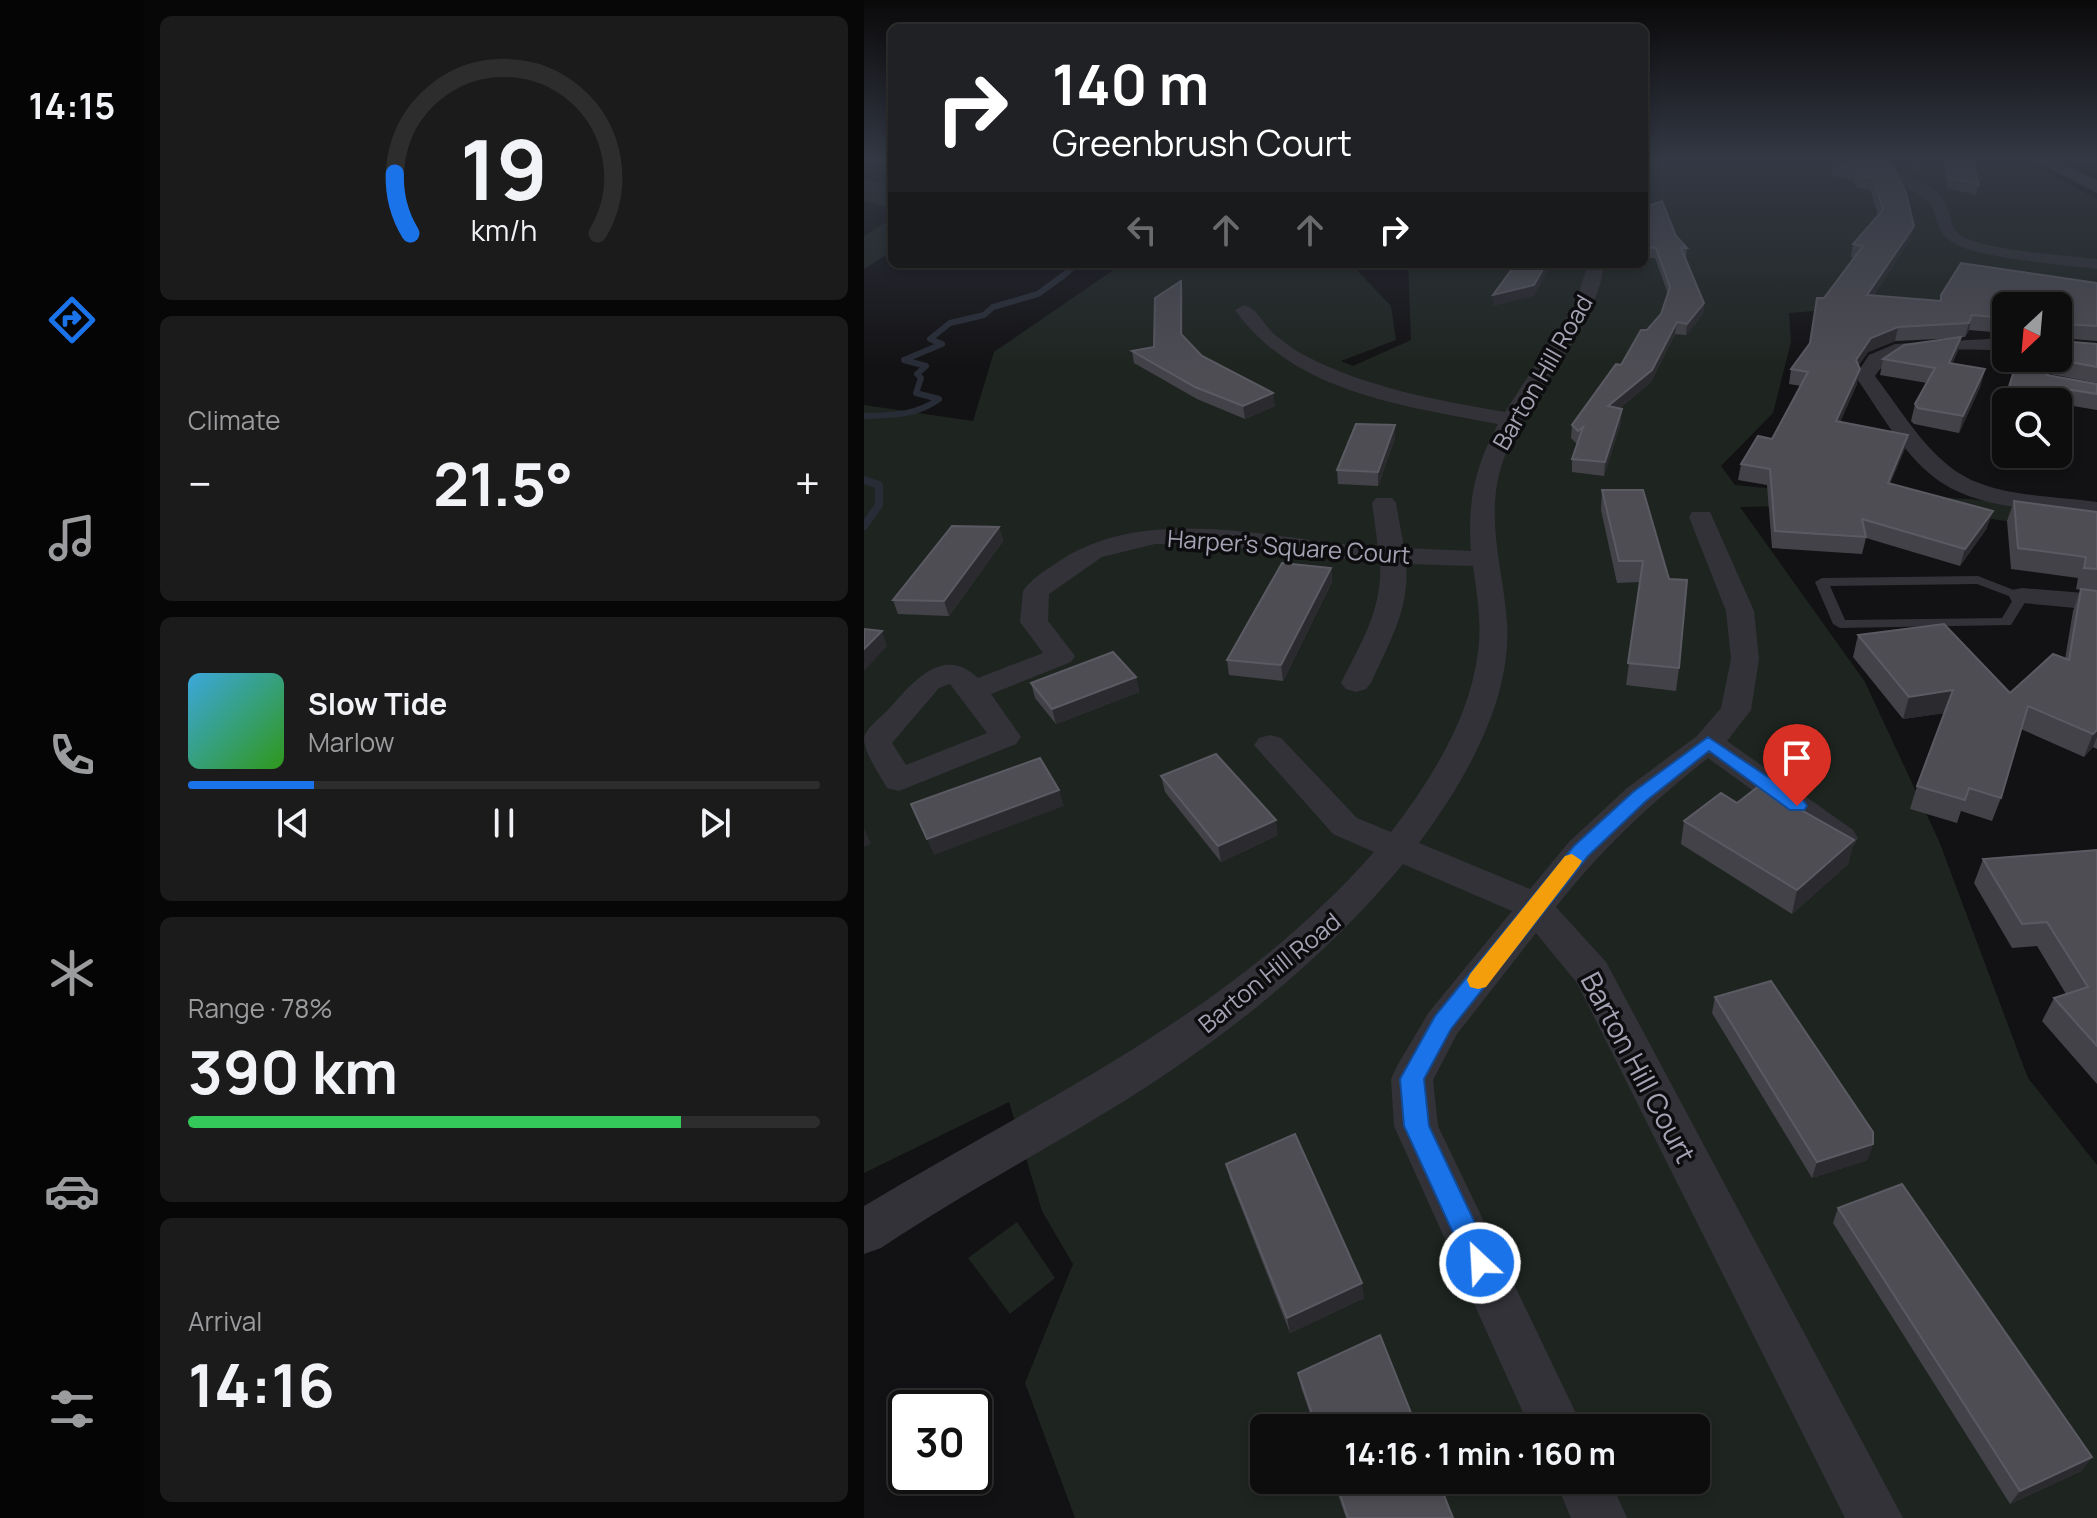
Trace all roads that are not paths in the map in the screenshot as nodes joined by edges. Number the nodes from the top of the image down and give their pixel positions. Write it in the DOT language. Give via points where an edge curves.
graph roads {
  1 [pos="1948,229"];
  2 [pos="2097,264"];
  3 [pos="1595,268"];
  4 [pos="1244,310"];
  5 [pos="1992,345"];
  6 [pos="1512,420"];
  7 [pos="1384,503"];
  8 [pos="2097,509"];
  9 [pos="1701,517"];
  10 [pos="1391,555"];
  11 [pos="1486,559"];
  12 [pos="2022,596"];
  13 [pos="2097,602"];
  14 [pos="1356,683"];
  15 [pos="973,690"];
  16 [pos="1708,743"];
  17 [pos="1270,745"];
  18 [pos="1841,838"];
  19 [pos="1398,847"];
  20 [pos="1534,906"];
  21 [pos="864,1232"];
  22 [pos="1550,1414"];
  23 [pos="1588,1494"];
  24 [pos="1599,1518"];
  25 [pos="1875,1518"];
  1 -- 2 [label="street" via="1956,239 1994,250"];
  3 -- 6 [label="street, Barton Hill Road" via="1590,294"];
  4 -- 6 [label="street" via="1280,348 1331,374 1398,396"];
  5 -- 8 [label="street" via="1902,348 1876,359 1865,376 1950,478 1982,491"];
  6 -- 11 [label="street, Barton Hill Road" via="1485,481"];
  7 -- 10 [label="street"];
  9 -- 16 [label="street" via="1740,611 1745,659 1736,710"];
  10 -- 11 [label="street, Harper's Square Court"];
  10 -- 14 [label="street" via="1392,600"];
  10 -- 15 [label="street, Harper's Square Court" via="1199,535 1158,536 1102,548 1036,591 1034,622 1061,656"];
  11 -- 19 [label="street, Barton Hill Road" via="1494,603 1488,676 1473,722 1444,779"];
  12 -- 12 [label="lane" via="2006,622 1840,624 1822,582 1978,580"];
  12 -- 13 [label="street"];
  16 -- 18 [label="street"];
  16 -- 20 [label="street" via="1639,796"];
  17 -- 19 [label="street, Barton Hill Court" via="1345,826"];
  19 -- 20 [label="street, Barton Hill Court"];
  19 -- 21 [label="street, Barton Hill Road" via="1315,940 1243,998 1150,1064"];
  20 -- 22 [label="street" via="1443,1023 1412,1079 1416,1126"];
  20 -- 25 [label="street, Barton Hill Court" via="1592,973"];
  23 -- 24 [label="street"];
}
